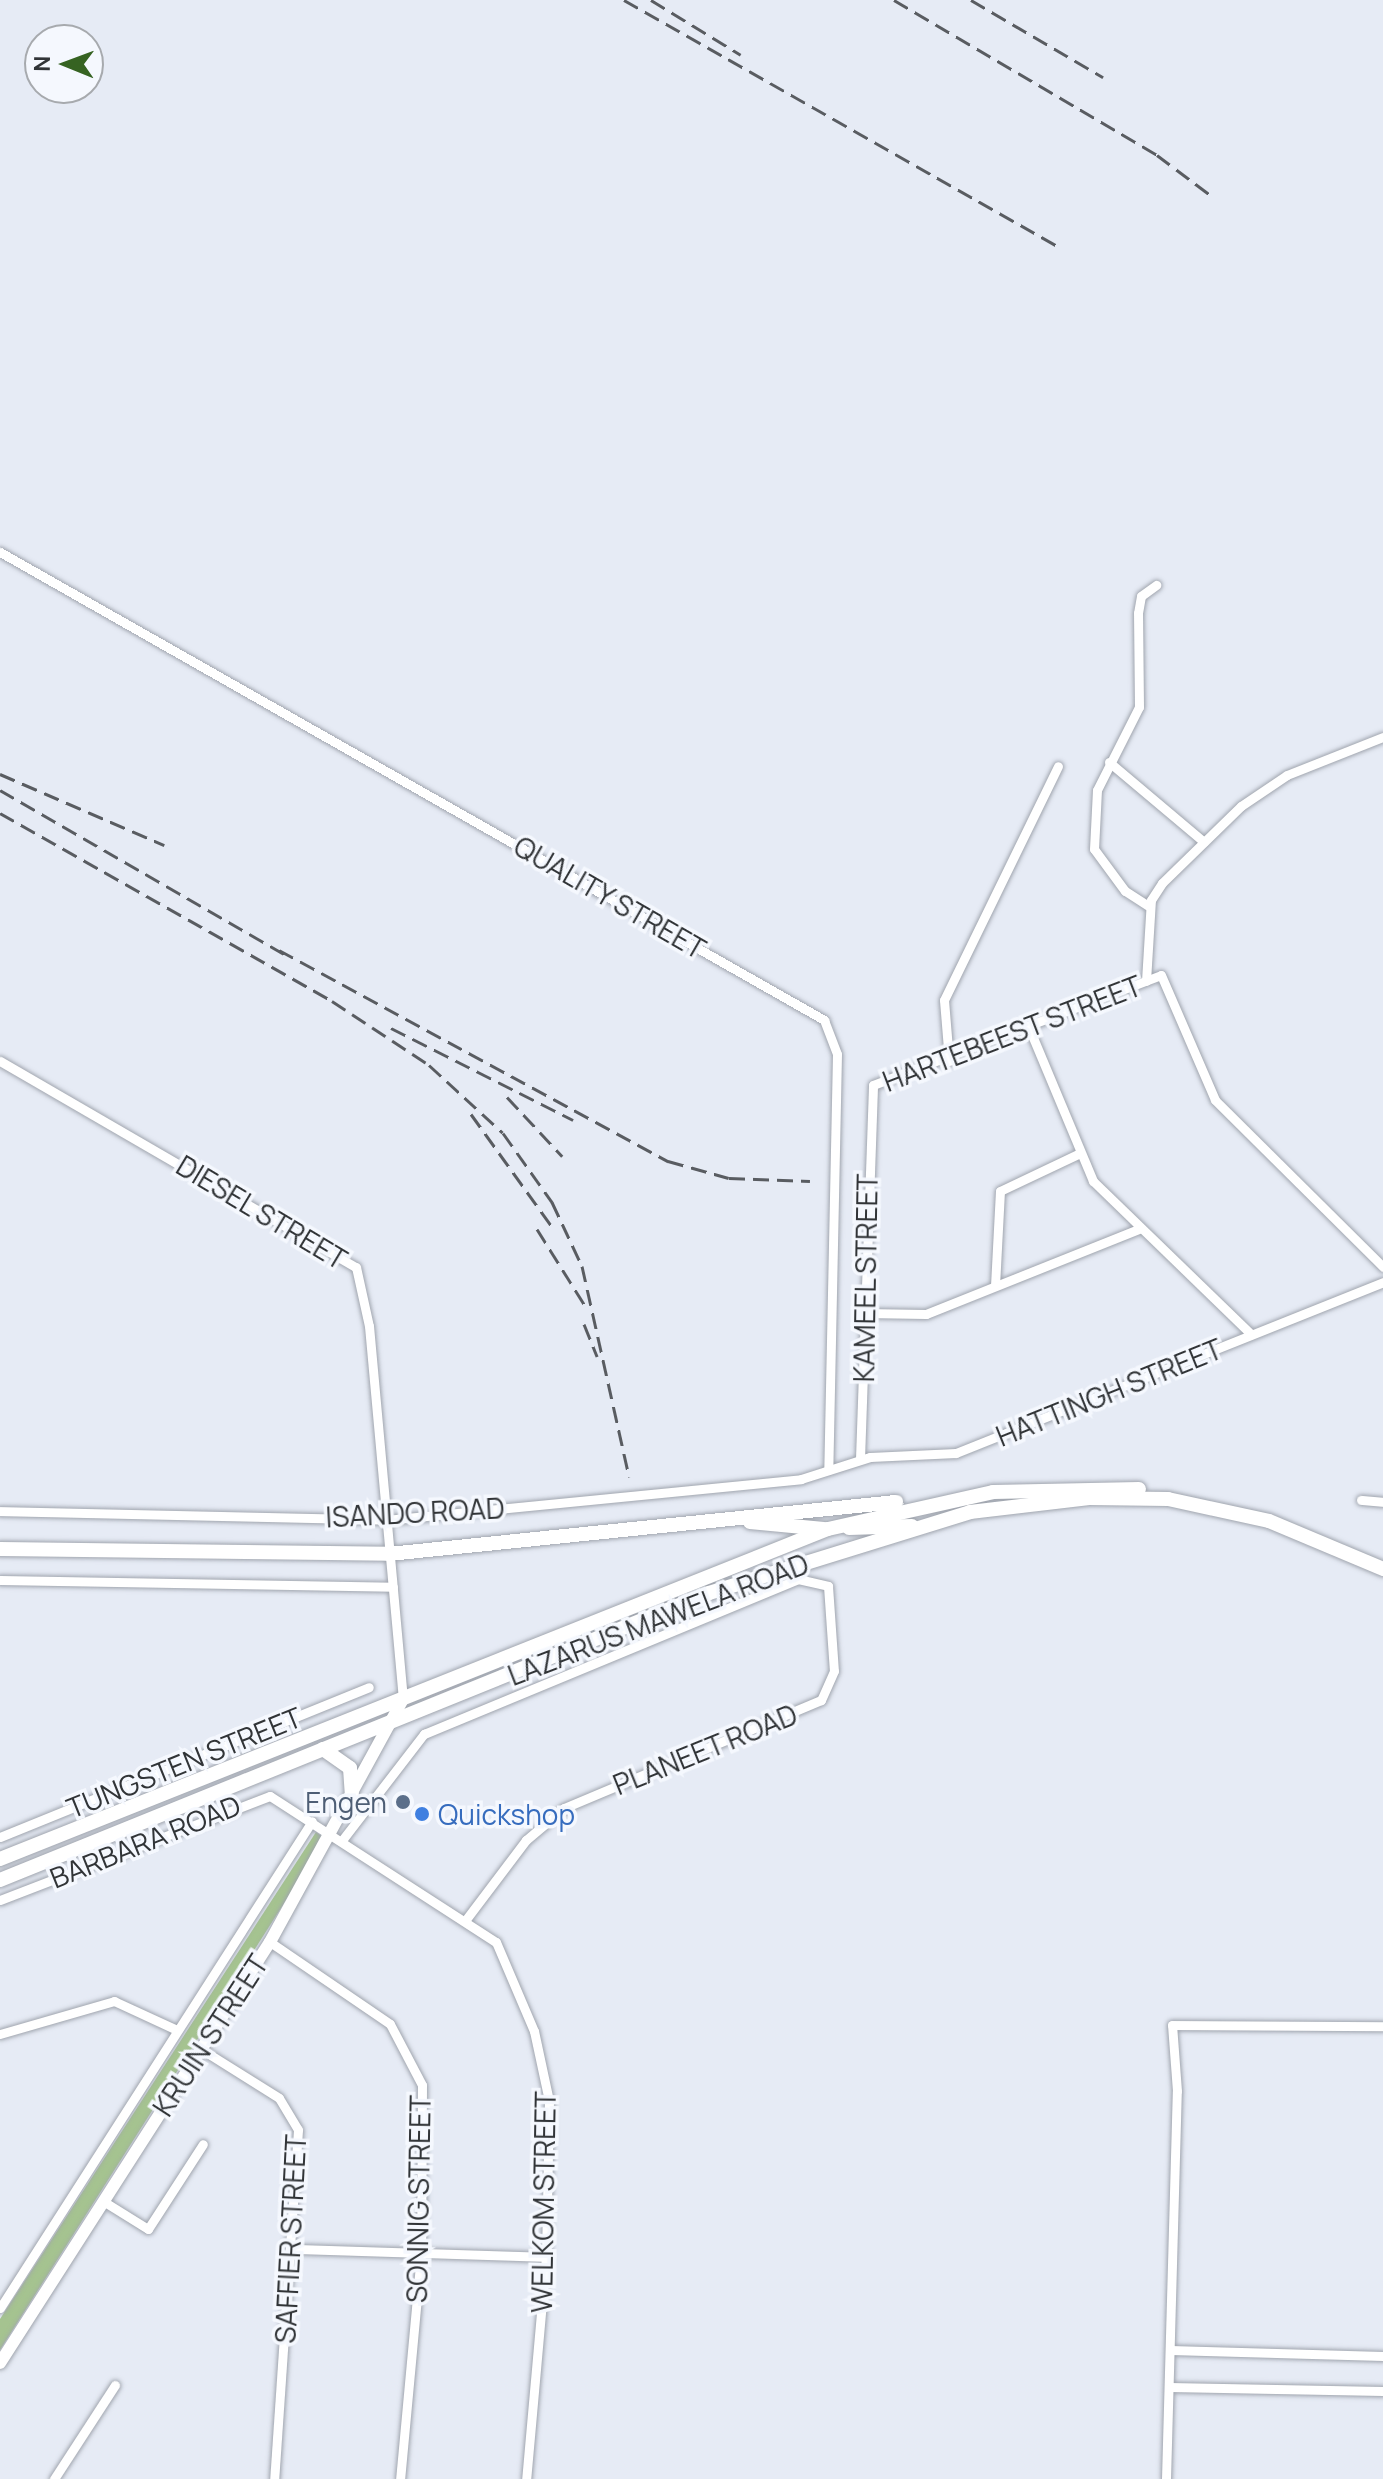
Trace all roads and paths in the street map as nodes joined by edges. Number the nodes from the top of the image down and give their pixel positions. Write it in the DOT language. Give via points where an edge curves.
graph roads {
  1 [pos="0,552"];
  2 [pos="1156,585"];
  3 [pos="1383,737"];
  4 [pos="1109,762"];
  5 [pos="1058,766"];
  6 [pos="1204,842"];
  7 [pos="1150,907"];
  8 [pos="1146,981"];
  9 [pos="1029,1028"];
  10 [pos="0,1061"];
  11 [pos="949,1061"];
  12 [pos="869,1097"];
  13 [pos="1080,1153"];
  14 [pos="1139,1229"];
  15 [pos="1383,1267"];
  16 [pos="1383,1282"];
  17 [pos="995,1286"];
  18 [pos="864,1313"];
  19 [pos="1251,1334"];
  20 [pos="860,1459"];
  21 [pos="828,1470"];
  22 [pos="943,1499"];
  23 [pos="1361,1500"];
  24 [pos="1383,1502"];
  25 [pos="0,1511"];
  26 [pos="386,1520"];
  27 [pos="741,1520"];
  28 [pos="921,1526"];
  29 [pos="828,1529"];
  30 [pos="0,1549"];
  31 [pos="389,1554"];
  32 [pos="1383,1559"];
  33 [pos="1383,1569"];
  34 [pos="0,1580"];
  35 [pos="393,1587"];
  36 [pos="369,1687"];
  37 [pos="403,1699"];
  38 [pos="396,1719"];
  39 [pos="323,1749"];
  40 [pos="352,1800"];
  41 [pos="312,1821"];
  42 [pos="330,1831"];
  43 [pos="0,1837"];
  44 [pos="343,1839"];
  45 [pos="0,1859"];
  46 [pos="0,1880"];
  47 [pos="0,1900"];
  48 [pos="467,1918"];
  49 [pos="270,1942"];
  50 [pos="1383,2026"];
  51 [pos="177,2030"];
  52 [pos="0,2034"];
  53 [pos="201,2049"];
  54 [pos="203,2144"];
  55 [pos="103,2201"];
  56 [pos="294,2249"];
  57 [pos="421,2254"];
  58 [pos="546,2257"];
  59 [pos="0,2308"];
  60 [pos="1170,2350"];
  61 [pos="1383,2356"];
  62 [pos="0,2363"];
  63 [pos="115,2385"];
  64 [pos="1169,2387"];
  65 [pos="1383,2391"];
  66 [pos="54,2479"];
  67 [pos="274,2479"];
  68 [pos="400,2479"];
  69 [pos="526,2479"];
  70 [pos="1166,2479"];
  1 -- 21 [label="street, QUALITY STREET" via="824,1020 837,1054"];
  2 -- 4 [label="street" via="1141,596 1138,613 1139,707"];
  3 -- 6 [label="street" via="1287,775"];
  4 -- 6 [label="street"];
  4 -- 7 [label="street" via="1097,790 1094,849 1125,891"];
  5 -- 11 [label="street" via="944,1000"];
  6 -- 7 [label="street" via="1162,883"];
  7 -- 8 [label="street"];
  8 -- 9 [label="street, HARTEBEEST STREET"];
  8 -- 15 [label="street, HARTEBEEST STREET" via="1161,975 1210,1094"];
  9 -- 11 [label="street, HARTEBEEST STREET"];
  9 -- 13 [label="street"];
  10 -- 26 [label="street, DIESEL STREET" via="351,1261 365,1290"];
  11 -- 12 [label="street, HARTEBEEST STREET" via="878,1081"];
  12 -- 18 [label="street, KAMEEL STREET"];
  13 -- 14 [label="street" via="1093,1181"];
  13 -- 17 [label="street" via="1003,1186"];
  14 -- 17 [label="street"];
  14 -- 19 [label="street"];
  16 -- 19 [label="street, HATTINGH STREET"];
  17 -- 18 [label="street" via="926,1314"];
  18 -- 20 [label="street, KAMEEL STREET"];
  19 -- 20 [label="street, HATTINGH STREET" via="956,1453"];
  20 -- 21 [label="street, HATTINGH STREET"];
  21 -- 26 [label="street, ISANDO ROAD"];
  22 -- 27 [label="main road, ISANDO ROAD"];
  22 -- 29 [label="main road, LAZARUS MAWELA ROAD"];
  22 -- 32 [label="main road, LAZARUS MAWELA ROAD" via="1095,1486 1191,1494 1303,1524"];
  23 -- 24 [label="street"];
  25 -- 26 [label="street, ISANDO ROAD"];
  26 -- 31 [label="street, DIESEL STREET"];
  27 -- 29 [label="main road, ISANDO ROAD"];
  27 -- 31 [label="main road, ISANDO ROAD"];
  28 -- 29 [label="main road"];
  28 -- 33 [label="main road, LAZARUS MAWELA ROAD" via="1008,1506 1159,1499 1269,1521"];
  28 -- 38 [label="main road, LAZARUS MAWELA ROAD" via="709,1593"];
  29 -- 37 [label="main road, LAZARUS MAWELA ROAD"];
  30 -- 31 [label="main road, ISANDO ROAD"];
  31 -- 35 [label="street"];
  34 -- 35 [label="street"];
  35 -- 37 [label="street"];
  36 -- 43 [label="street, TUNGSTEN STREET"];
  37 -- 38 [label="main road, KRUIN STREET"];
  37 -- 45 [label="main road, LAZARUS MAWELA ROAD"];
  38 -- 39 [label="main road, LAZARUS MAWELA ROAD"];
  38 -- 40 [label="main road, KRUIN STREET"];
  39 -- 40 [label="main road" via="350,1768"];
  39 -- 46 [label="main road, LAZARUS MAWELA ROAD"];
  40 -- 42 [label="main road, KRUIN STREET"];
  41 -- 42 [label="street, BARBARA ROAD"];
  41 -- 47 [label="street, BARBARA ROAD" via="278,1798 254,1796"];
  41 -- 51 [label="street, KRUIN STREET"];
  42 -- 44 [label="street, WELKOM STREET"];
  42 -- 49 [label="main road, KRUIN STREET"];
  44 -- 48 [label="street, WELKOM STREET"];
  44 -- 48 [label="street, PLANEET ROAD" via="424,1734 798,1579 823,1581 835,1604 834,1671 821,1700 564,1808 526,1840"];
  48 -- 58 [label="street, WELKOM STREET" via="503,1954 544,2067"];
  49 -- 53 [label="main road, KRUIN STREET"];
  49 -- 57 [label="street, SONNIG STREET" via="378,2014 412,2056 424,2095"];
  50 -- 60 [label="street" via="1172,2025 1177,2091"];
  51 -- 52 [label="street" via="114,2001"];
  51 -- 59 [label="street, KRUIN STREET"];
  53 -- 55 [label="main road, KRUIN STREET"];
  53 -- 56 [label="street, SAFFIER STREET" via="271,2091 293,2115"];
  54 -- 55 [label="street" via="148,2229"];
  55 -- 62 [label="main road, KRUIN STREET"];
  56 -- 57 [label="street"];
  56 -- 67 [label="street, SAFFIER STREET"];
  57 -- 58 [label="street"];
  57 -- 68 [label="street, SONNIG STREET"];
  58 -- 69 [label="street, WELKOM STREET"];
  60 -- 61 [label="street"];
  60 -- 64 [label="street"];
  63 -- 66 [label="street"];
  64 -- 65 [label="street"];
  64 -- 70 [label="street"];
}
